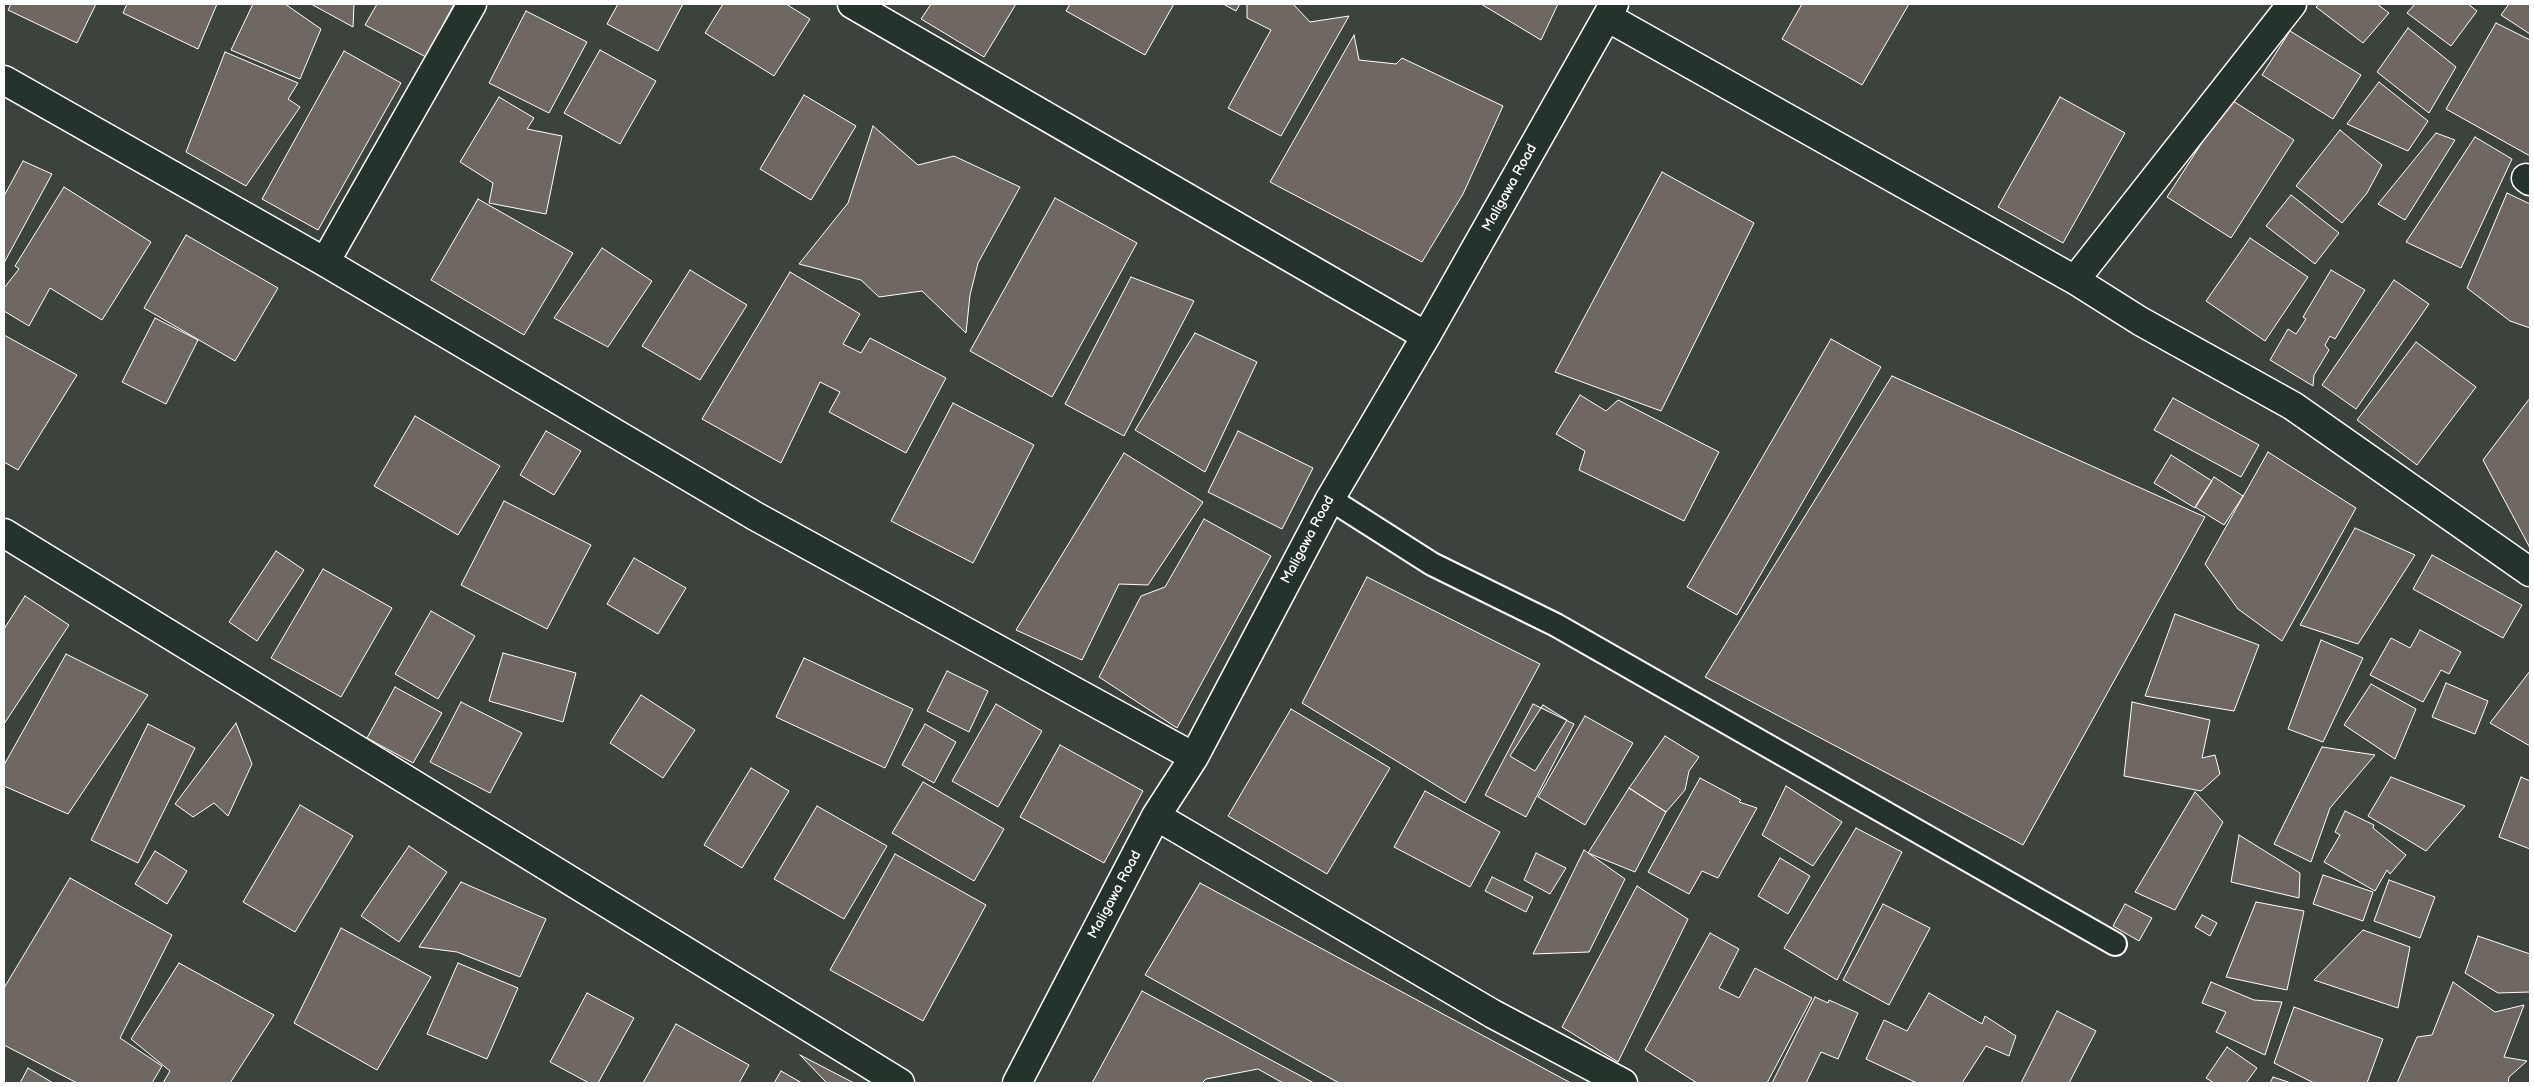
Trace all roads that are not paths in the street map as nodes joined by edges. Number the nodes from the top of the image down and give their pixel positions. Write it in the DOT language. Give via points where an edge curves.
graph roads {
  1 [pos="472,4"];
  2 [pos="852,4"];
  3 [pos="2292,4"];
  4 [pos="1610,10"];
  5 [pos="4,80"];
  6 [pos="325,262"];
  7 [pos="2075,280"];
  8 [pos="1426,336"];
  9 [pos="1330,499"];
  10 [pos="4,533"];
  11 [pos="2530,572"];
  12 [pos="1194,757"];
  13 [pos="1156,816"];
  14 [pos="2115,944"];
  15 [pos="900,1083"];
  16 [pos="1016,1083"];
  17 [pos="1623,1083"];
  1 -- 6 [label="street"];
  2 -- 8 [label="street"];
  3 -- 7 [label="street"];
  4 -- 7 [label="street"];
  4 -- 8 [label="street, Maligawa Road"];
  5 -- 6 [label="street"];
  6 -- 12 [label="street" via="755,516"];
  7 -- 11 [label="street" via="2140,321 2293,406"];
  8 -- 9 [label="street, Maligawa Road"];
  9 -- 12 [label="street, Maligawa Road"];
  9 -- 14 [label="lane" via="1432,564 1556,625"];
  10 -- 15 [label="street"];
  12 -- 13 [label="street, Maligawa Road"];
  13 -- 16 [label="street, Maligawa Road"];
  13 -- 17 [label="street" via="1493,1014"];
}
